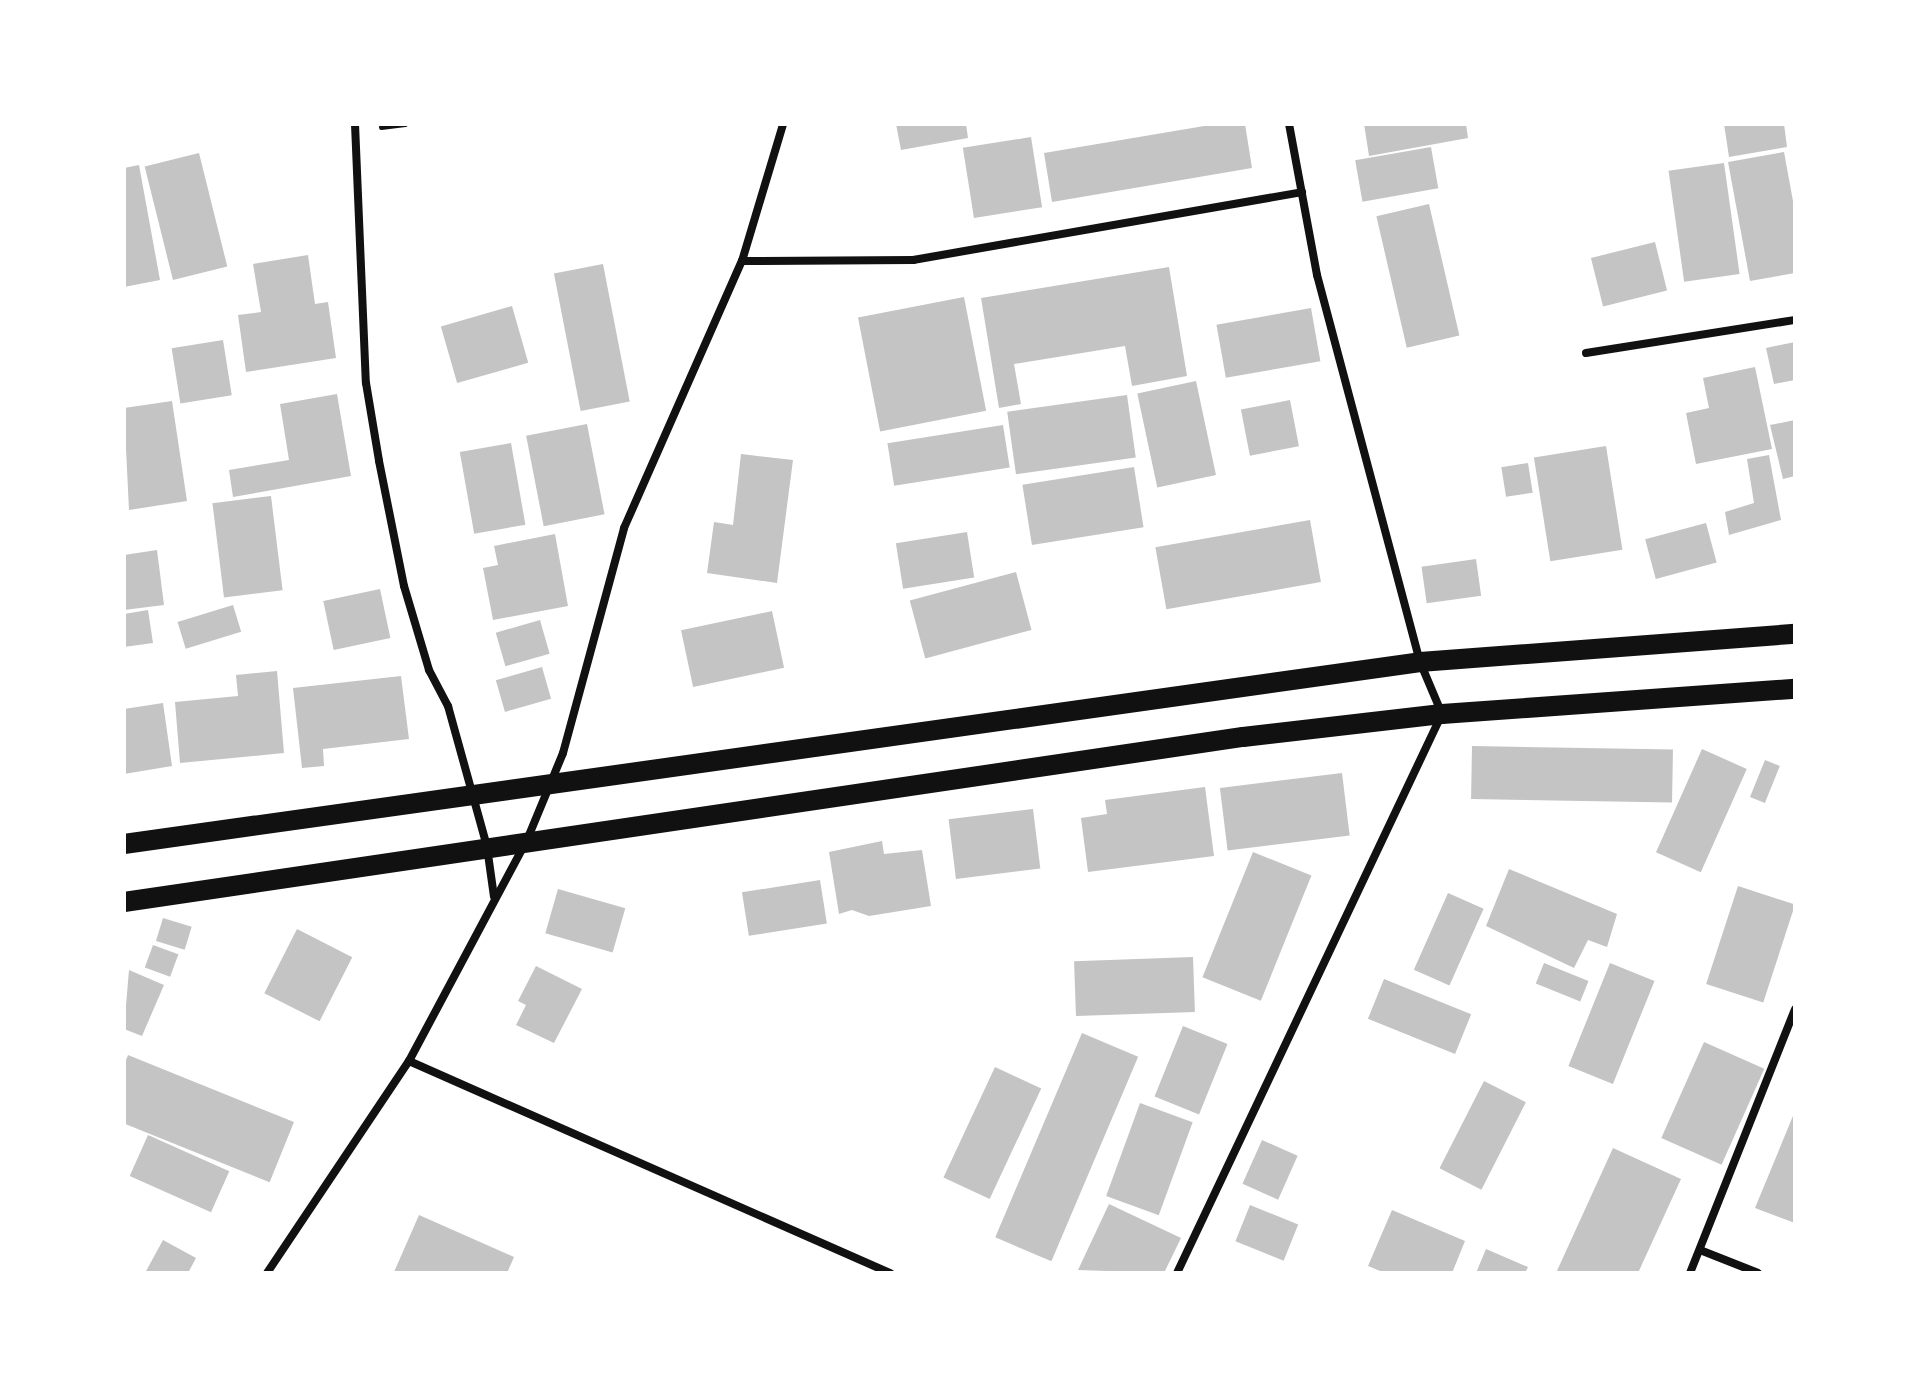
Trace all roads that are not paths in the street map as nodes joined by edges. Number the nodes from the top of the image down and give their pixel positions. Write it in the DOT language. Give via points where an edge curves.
graph roads {
  1 [pos="355,124"];
  2 [pos="783,124"];
  3 [pos="1289,124"];
  4 [pos="1302,192"];
  5 [pos="742,261"];
  6 [pos="1795,320"];
  7 [pos="1586,353"];
  8 [pos="1795,634"];
  9 [pos="1420,662"];
  10 [pos="1795,689"];
  11 [pos="1442,714"];
  12 [pos="546,788"];
  13 [pos="473,798"];
  14 [pos="527,840"];
  15 [pos="124,844"];
  16 [pos="487,847"];
  17 [pos="494,897"];
  18 [pos="124,902"];
  19 [pos="1795,1009"];
  20 [pos="409,1061"];
  21 [pos="1700,1250"];
  22 [pos="267,1273"];
  23 [pos="890,1273"];
  24 [pos="1177,1273"];
  25 [pos="1690,1273"];
  26 [pos="1758,1273"];
  1 -- 13 [label="street" via="366,383 379,461 404,586 429,670 448,706"];
  2 -- 5 [label="street"];
  3 -- 4 [label="street"];
  4 -- 5 [label="street" via="913,260"];
  4 -- 9 [label="street" via="1317,275"];
  5 -- 12 [label="street" via="624,528 563,753"];
  6 -- 7 [label="street"];
  8 -- 9 [label="main road"];
  9 -- 11 [label="street"];
  9 -- 12 [label="main road"];
  10 -- 11 [label="main road"];
  11 -- 14 [label="main road" via="1243,737"];
  11 -- 24 [label="street"];
  12 -- 13 [label="main road"];
  12 -- 14 [label="street"];
  13 -- 15 [label="main road"];
  13 -- 16 [label="street"];
  14 -- 16 [label="main road"];
  14 -- 17 [label="street"];
  16 -- 17 [label="street"];
  16 -- 18 [label="main road"];
  17 -- 20 [label="street"];
  19 -- 21 [label="street"];
  20 -- 22 [label="street"];
  20 -- 23 [label="street"];
  21 -- 25 [label="street"];
  21 -- 26 [label="street"];
}
